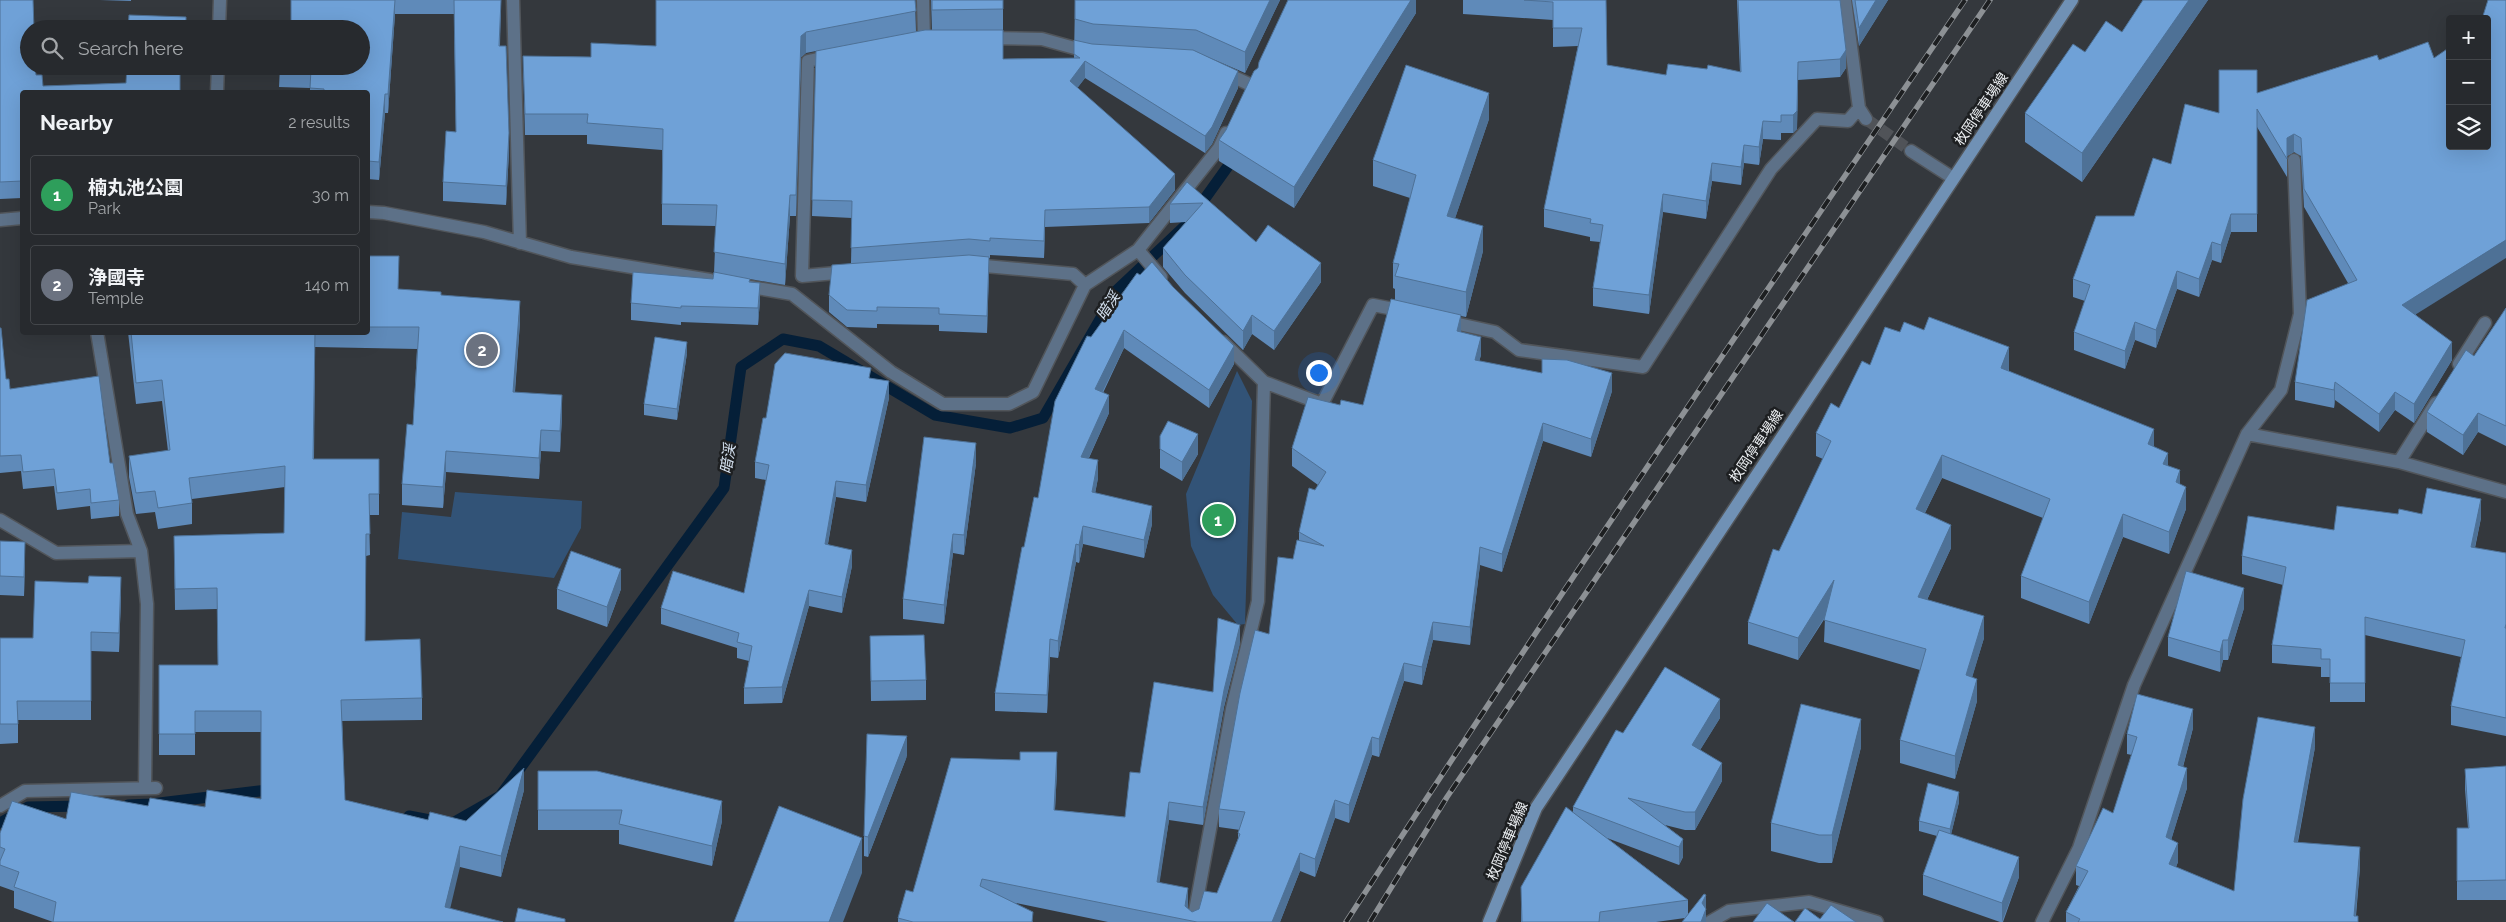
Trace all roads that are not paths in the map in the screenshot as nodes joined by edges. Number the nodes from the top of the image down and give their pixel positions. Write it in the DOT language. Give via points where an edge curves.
graph roads {
  1 [pos="220,0"];
  2 [pos="513,0"];
  3 [pos="923,0"];
  4 [pos="1845,0"];
  5 [pos="2072,0"];
  6 [pos="219,20"];
  7 [pos="939,38"];
  8 [pos="974,38"];
  9 [pos="846,54"];
  10 [pos="1101,54"];
  11 [pos="1211,67"];
  12 [pos="218,75"];
  13 [pos="217,90"];
  14 [pos="1243,100"];
  15 [pos="1231,124"];
  16 [pos="1911,151"];
  17 [pos="2294,160"];
  18 [pos="1953,178"];
  19 [pos="370,212"];
  20 [pos="20,218"];
  21 [pos="0,220"];
  22 [pos="520,243"];
  23 [pos="1140,252"];
  24 [pos="960,265"];
  25 [pos="861,272"];
  26 [pos="802,276"];
  27 [pos="1166,284"];
  28 [pos="1085,285"];
  29 [pos="792,294"];
  30 [pos="2485,322"];
  31 [pos="1214,333"];
  32 [pos="98,335"];
  33 [pos="2454,372"];
  34 [pos="1264,382"];
  35 [pos="2444,388"];
  36 [pos="2247,434"];
  37 [pos="2399,462"];
  38 [pos="2506,492"];
  39 [pos="0,520"];
  40 [pos="141,551"];
  41 [pos="0,806"];
  42 [pos="1193,922"];
  43 [pos="1489,922"];
  44 [pos="1710,922"];
  45 [pos="1877,922"];
  46 [pos="2042,922"];
  1 -- 6 [label="street"];
  2 -- 22 [label="street"];
  3 -- 7 [label="street" via="919,40"];
  4 -- 34 [label="street" via="1862,114 1848,120 1817,119 1771,169 1644,367 1518,350 1495,332 1373,304 1322,404"];
  5 -- 18 [label="main road, 枚岡停車場線"];
  8 -- 10 [label="street" via="1042,40"];
  9 -- 26 [label="street" via="808,61"];
  11 -- 14 [label="street" via="1253,80"];
  12 -- 13 [label="street"];
  15 -- 23 [label="street" via="1219,148"];
  16 -- 18 [label="street"];
  17 -- 36 [label="street" via="2300,314 2281,390"];
  18 -- 43 [label="main road, 枚岡停車場線" via="1536,808"];
  19 -- 22 [label="street" via="484,232"];
  20 -- 21 [label="street"];
  22 -- 29 [label="street" via="571,257"];
  23 -- 27 [label="street"];
  23 -- 28 [label="street"];
  24 -- 28 [label="street" via="1072,274"];
  25 -- 26 [label="street"];
  26 -- 29 [label="street"];
  28 -- 29 [label="street" via="1033,392 1009,404 943,404 891,372"];
  30 -- 33 [label="street"];
  31 -- 34 [label="street"];
  32 -- 40 [label="street" via="127,514"];
  34 -- 42 [label="street" via="1258,600 1232,709"];
  35 -- 37 [label="street"];
  36 -- 37 [label="street"];
  36 -- 46 [label="street" via="2134,686 2079,848"];
  37 -- 38 [label="street"];
  39 -- 40 [label="street" via="56,553"];
  40 -- 41 [label="street" via="147,604 151,788 25,791"];
  44 -- 45 [label="street" via="1729,911 1809,902"];
}
